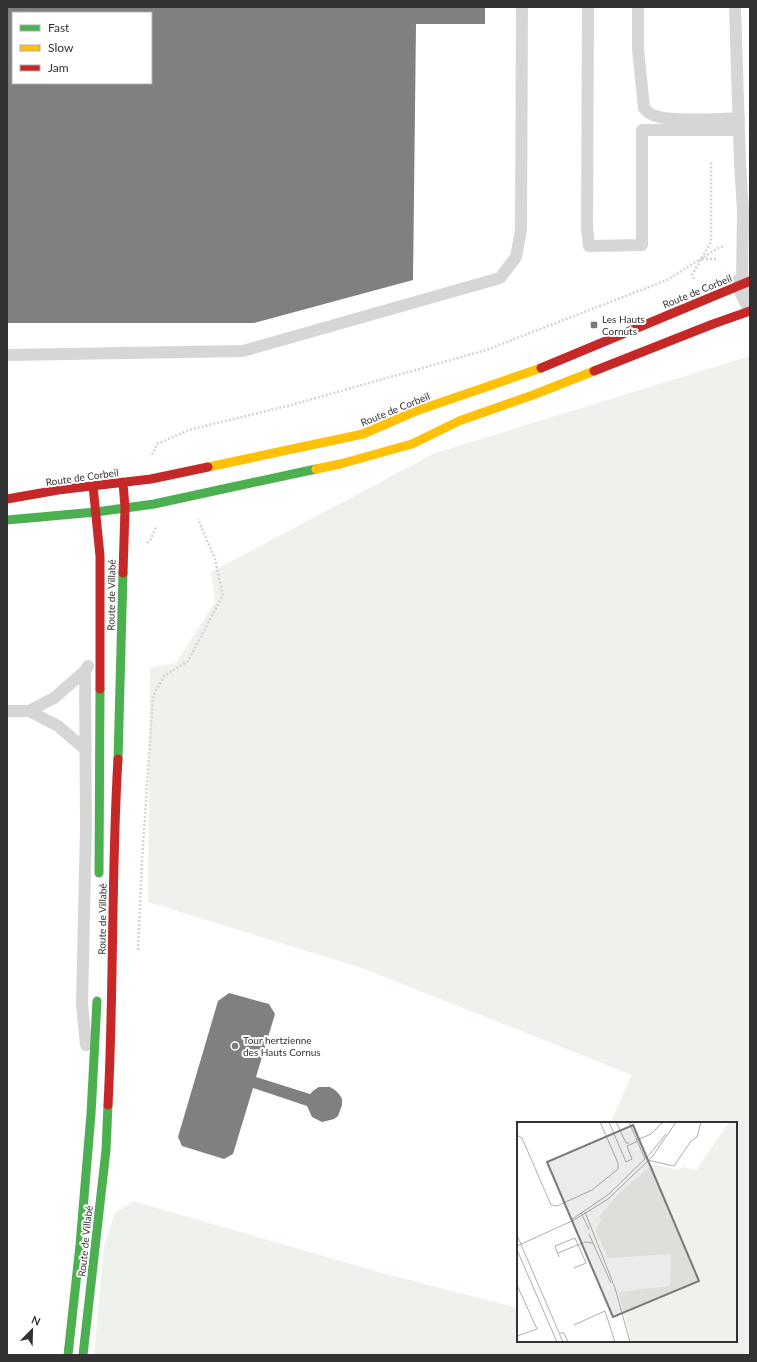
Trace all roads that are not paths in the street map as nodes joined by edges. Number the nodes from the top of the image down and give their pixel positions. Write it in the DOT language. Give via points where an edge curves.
graph roads {
  1 [pos="522,7"];
  2 [pos="588,7"];
  3 [pos="638,7"];
  4 [pos="735,7"];
  5 [pos="742,124"];
  6 [pos="743,211"];
  7 [pos="750,221"];
  8 [pos="747,289"];
  9 [pos="750,311"];
  10 [pos="7,355"];
  11 [pos="123,482"];
  12 [pos="93,486"];
  13 [pos="7,499"];
  14 [pos="125,508"];
  15 [pos="96,512"];
  16 [pos="7,520"];
  17 [pos="100,639"];
  18 [pos="85,671"];
  19 [pos="7,711"];
  20 [pos="29,711"];
  21 [pos="86,750"];
  22 [pos="99,881"];
  23 [pos="98,990"];
  24 [pos="91,1114"];
  25 [pos="68,1355"];
  26 [pos="83,1355"];
  1 -- 10 [label="lane" via="521,230 516,257 500,278 243,351"];
  2 -- 5 [label="lane" via="589,246 642,245 642,130"];
  3 -- 5 [label="lane" via="638,49 644,108 650,114 666,118"];
  4 -- 5 [label="lane"];
  5 -- 6 [label="lane"];
  6 -- 7 [label="lane"];
  6 -- 8 [label="lane"];
  8 -- 11 [label="street, Route de Corbeil" via="531,372 416,411 362,434 151,479"];
  9 -- 14 [label="street" via="459,421 412,444 340,464"];
  11 -- 12 [label="street, Route de Corbeil"];
  11 -- 14 [label="street, Route de Villabé"];
  12 -- 13 [label="street, Route de Corbeil"];
  12 -- 15 [label="street, Route de Villabé"];
  14 -- 15 [label="street"];
  14 -- 26 [label="street, Route de Villabé" via="115,806 111,1048 106,1142"];
  15 -- 16 [label="street"];
  15 -- 17 [label="street, Route de Villabé" via="100,556"];
  17 -- 18 [label="lane"];
  17 -- 22 [label="street, Route de Villabé"];
  18 -- 20 [label="lane" via="54,698"];
  18 -- 21 [label="lane"];
  19 -- 20 [label="lane"];
  20 -- 21 [label="lane" via="58,726"];
  21 -- 24 [label="lane" via="82,1004"];
  23 -- 24 [label="street, Route de Villabé"];
  24 -- 25 [label="street, Route de Villabé"];
}
